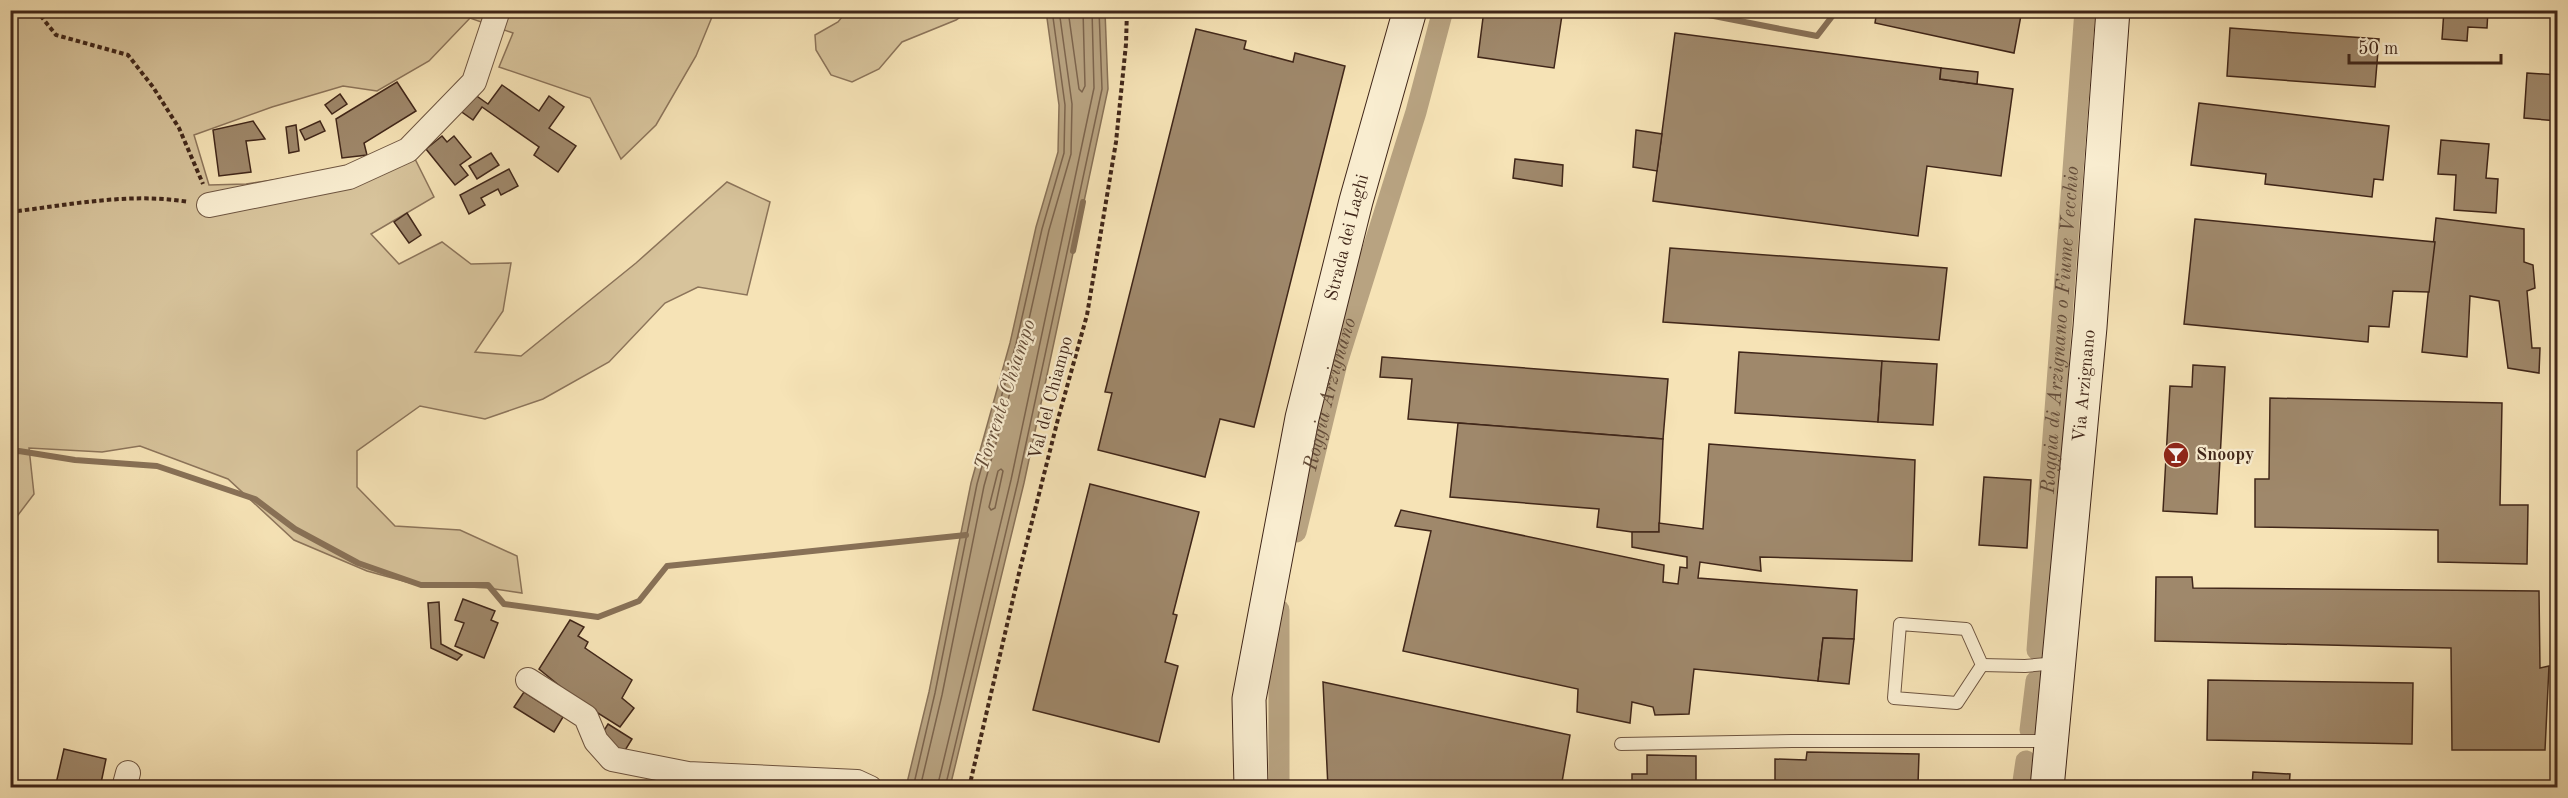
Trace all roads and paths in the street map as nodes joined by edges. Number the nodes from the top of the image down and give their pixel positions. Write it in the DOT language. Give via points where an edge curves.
graph roads {
  1 [pos="36,10"];
  2 [pos="498,10"];
  3 [pos="1126,10"];
  4 [pos="1410,10"];
  5 [pos="2115,16"];
  6 [pos="210,205"];
  7 [pos="10,212"];
  8 [pos="2059,662"];
  9 [pos="1982,665"];
  10 [pos="528,680"];
  11 [pos="1621,744"];
  12 [pos="2049,764"];
  13 [pos="870,788"];
  14 [pos="969,788"];
  15 [pos="1251,788"];
  1 -- 6 [label="path" via="56,35 128,55 179,128"];
  2 -- 6 [label="street" via="474,82 408,150 349,177"];
  3 -- 14 [label="path, Val del Chiampo" via="1116,142 1088,315 1020,569"];
  4 -- 15 [label="street, Strada dei Laghi" via="1356,201 1302,418 1250,699"];
  5 -- 8 [label="street, Via Arzignano"];
  6 -- 7 [label="path" via="165,198"];
  8 -- 9 [label="lane"];
  8 -- 12 [label="street, Via Arzignano"];
  9 -- 9 [label="lane" via="1957,703 1894,698 1900,624 1966,629"];
  10 -- 13 [label="street" via="586,717 596,741 612,759 688,774 857,782"];
  11 -- 12 [label="lane" via="1792,741"];
}
